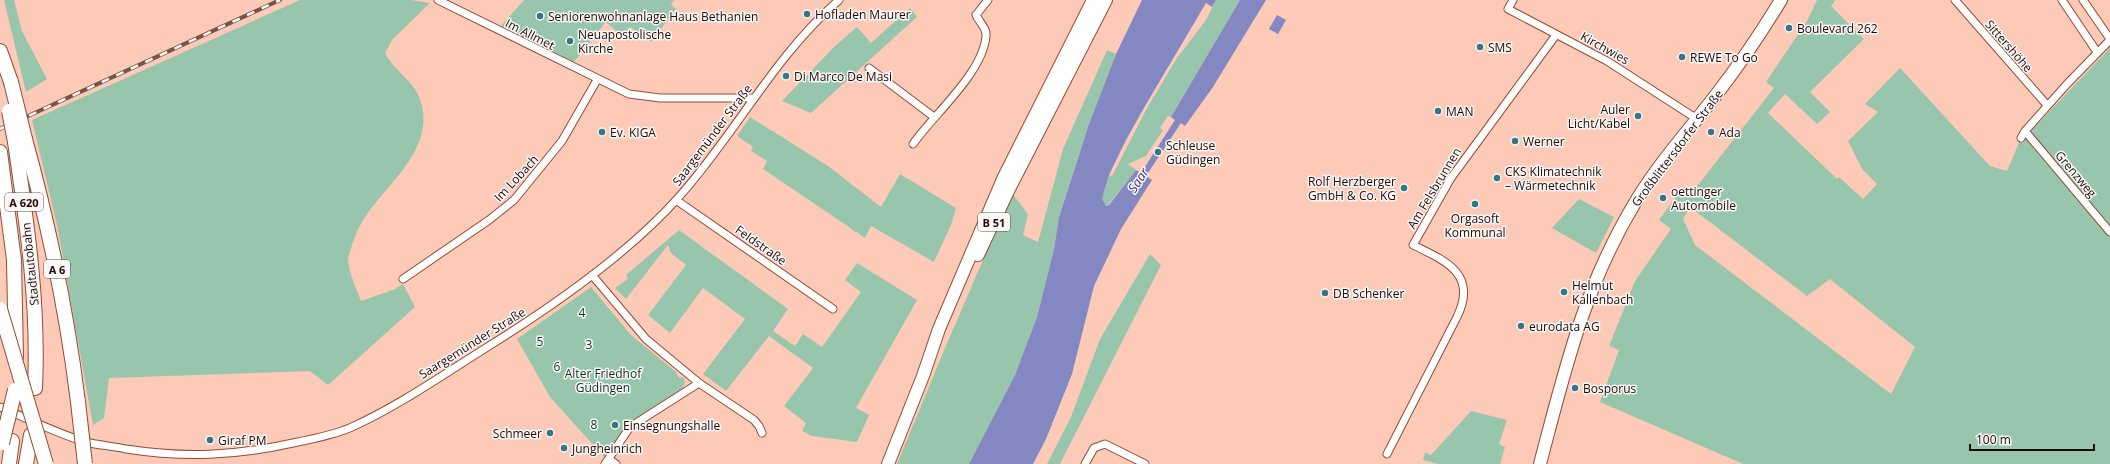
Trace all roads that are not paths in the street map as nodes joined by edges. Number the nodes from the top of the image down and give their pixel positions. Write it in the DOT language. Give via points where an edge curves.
graph roads {
  1 [pos="438,0"];
  2 [pos="839,0"];
  3 [pos="988,0"];
  4 [pos="1093,0"];
  5 [pos="1106,0"];
  6 [pos="1513,0"];
  7 [pos="1781,0"];
  8 [pos="1955,0"];
  9 [pos="2062,0"];
  10 [pos="2083,0"];
  11 [pos="1556,35"];
  12 [pos="2110,40"];
  13 [pos="0,51"];
  14 [pos="2097,52"];
  15 [pos="0,66"];
  16 [pos="869,68"];
  17 [pos="597,80"];
  18 [pos="7,84"];
  19 [pos="754,98"];
  20 [pos="2047,106"];
  21 [pos="934,117"];
  22 [pos="1697,119"];
  23 [pos="2025,131"];
  24 [pos="2021,138"];
  25 [pos="20,141"];
  26 [pos="913,144"];
  27 [pos="0,152"];
  28 [pos="676,200"];
  29 [pos="2110,232"];
  30 [pos="592,275"];
  31 [pos="403,279"];
  32 [pos="0,309"];
  33 [pos="833,309"];
  34 [pos="923,376"];
  35 [pos="699,383"];
  36 [pos="0,407"];
  37 [pos="762,433"];
  38 [pos="31,435"];
  39 [pos="5,445"];
  40 [pos="1387,454"];
  41 [pos="607,461"];
  42 [pos="9,464"];
  43 [pos="26,464"];
  44 [pos="31,464"];
  45 [pos="46,464"];
  46 [pos="85,464"];
  47 [pos="616,464"];
  48 [pos="888,464"];
  49 [pos="1085,464"];
  50 [pos="1145,464"];
  51 [pos="1540,464"];
  1 -- 17 [label="street, Im Allmet"];
  2 -- 19 [label="street, Saargemünder Straße" via="790,50"];
  3 -- 21 [label="street" via="976,15 986,35 974,70"];
  4 -- 34 [label="main road, B 51" via="1003,179 939,329"];
  5 -- 34 [label="main road, B 51" via="1009,188 931,365"];
  6 -- 11 [label="street, Kirchwies" via="1508,9"];
  7 -- 22 [label="main road, Großblittersdorfer Straße" via="1745,56"];
  8 -- 20 [label="street, Sittershöhe"];
  9 -- 14 [label="street"];
  10 -- 12 [label="street"];
  11 -- 22 [label="street, Kirchwies" via="1607,61"];
  11 -- 40 [label="street, Am Felsbrunnen" via="1451,178 1412,245 1444,261 1457,271 1463,284 1464,300 1458,317"];
  12 -- 14 [label="street"];
  13 -- 18 [label="highway"];
  14 -- 20 [label="street"];
  15 -- 18 [label="highway, Stadtautobahn / A 620"];
  16 -- 21 [label="street"];
  17 -- 19 [label="street, Im Allmet" via="637,96"];
  17 -- 31 [label="street, Im Lobach" via="559,146 514,200"];
  18 -- 25 [label="highway, Stadtautobahn / A 620, bridge"];
  19 -- 28 [label="street, Saargemünder Straße" via="714,155"];
  20 -- 23 [label="street"];
  21 -- 26 [label="street"];
  22 -- 51 [label="main road, Großblittersdorfer Straße" via="1643,190 1613,240 1572,344"];
  23 -- 24 [label="street"];
  23 -- 29 [label="street, Grenzweg"];
  25 -- 38 [label="highway, Stadtautobahn / A 620, bridge" via="36,339"];
  25 -- 46 [label="highway, A 6, bridge" via="47,222 57,267"];
  27 -- 39 [label="highway, Stadtautobahn / A 620, bridge" via="10,221 15,282 15,390"];
  28 -- 30 [label="street, Saargemünder Straße" via="654,223"];
  28 -- 33 [label="street, Feldstraße"];
  30 -- 35 [label="street" via="646,339"];
  30 -- 36 [label="street, Saargemünder Straße" via="510,333 377,414 336,433 301,442 200,456 148,452 74,438"];
  32 -- 45 [label="highway, bridge"];
  34 -- 48 [label="main road, B 51"];
  35 -- 37 [label="street" via="754,420"];
  35 -- 41 [label="street" via="630,427"];
  38 -- 43 [label="highway, Stadtautobahn / A 620"];
  38 -- 44 [label="highway"];
  39 -- 42 [label="highway"];
  41 -- 47 [label="street"];
  49 -- 50 [label="street" via="1094,448 1105,444"];
}
